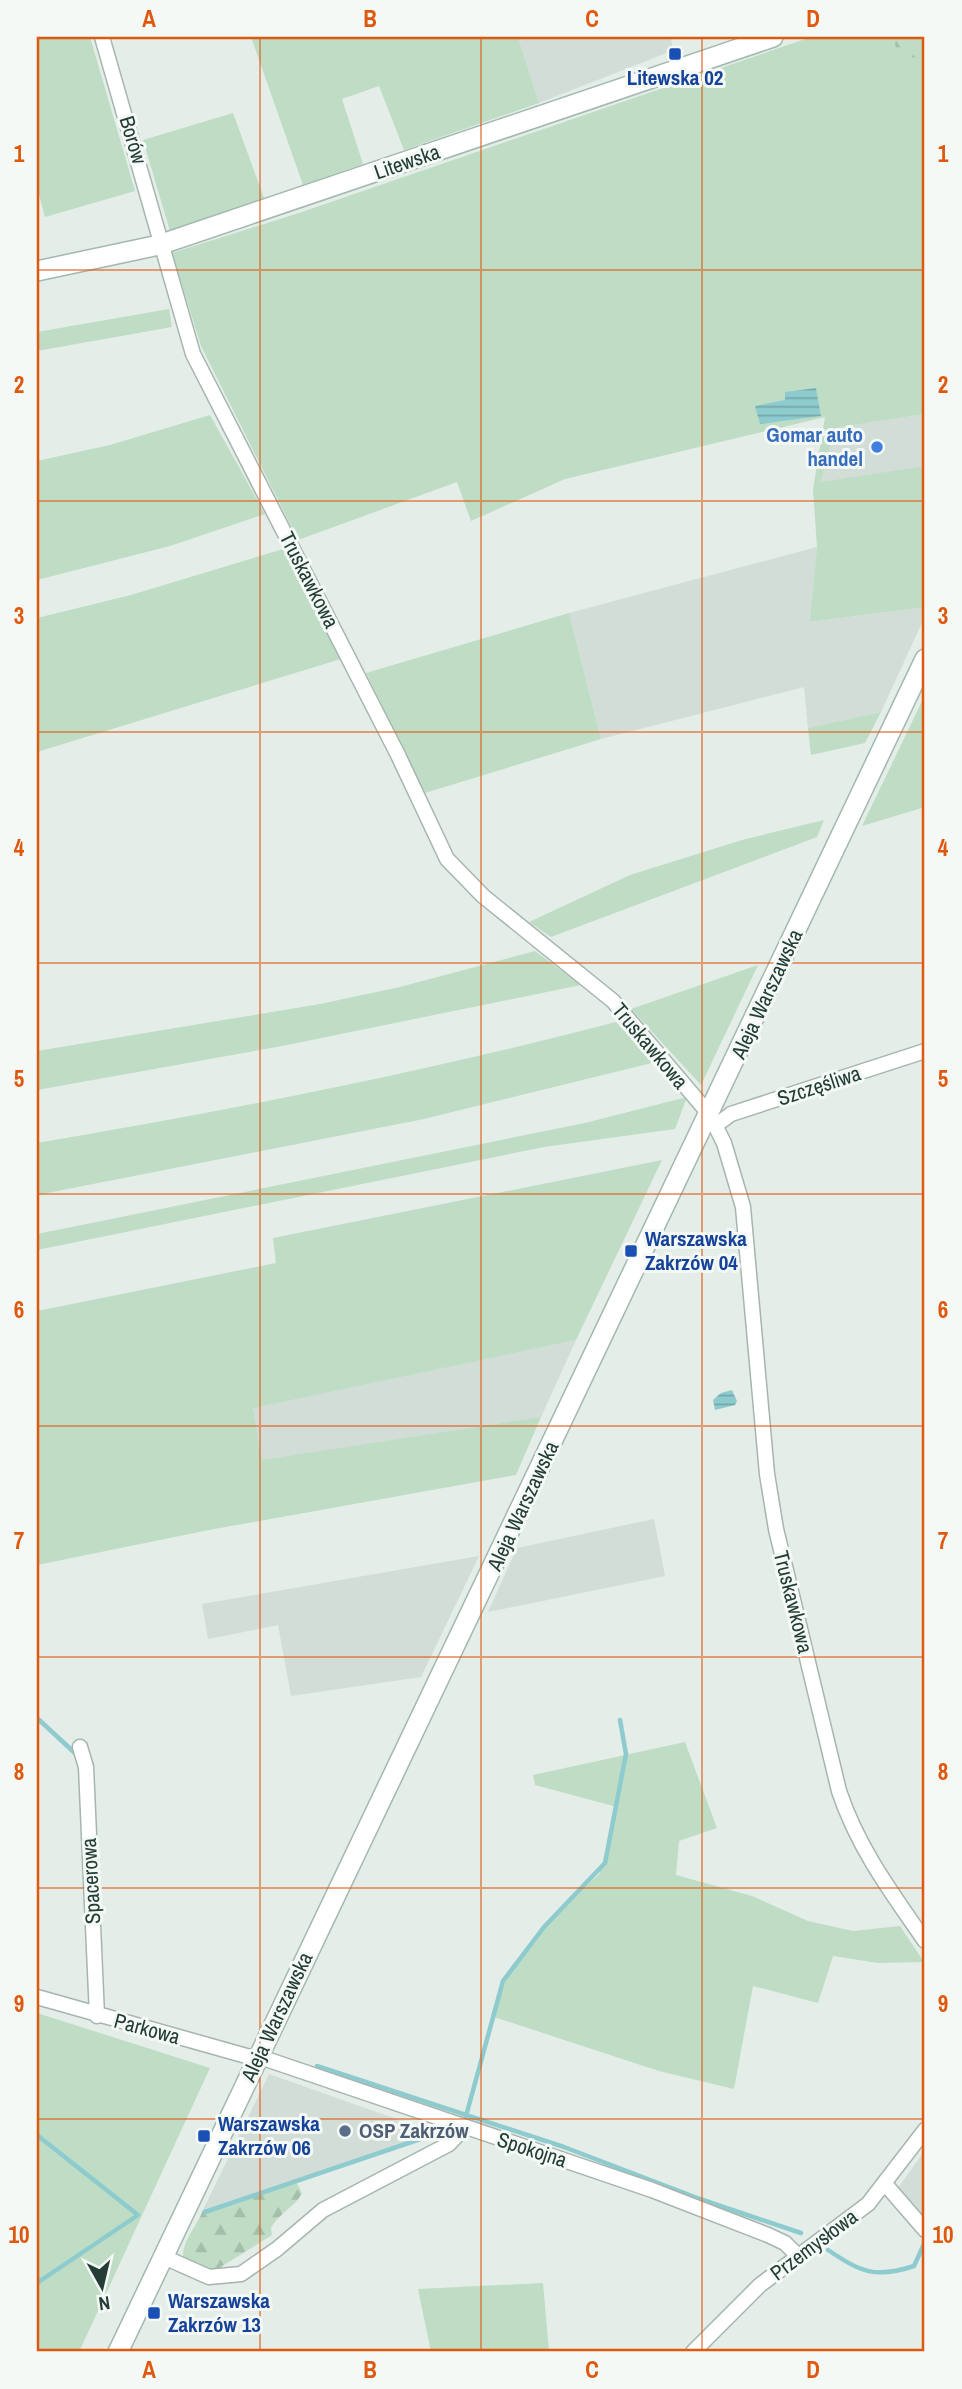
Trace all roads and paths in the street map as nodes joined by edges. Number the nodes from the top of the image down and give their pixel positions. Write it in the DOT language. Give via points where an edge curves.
graph roads {
  1 [pos="102,37"];
  2 [pos="773,37"];
  3 [pos="159,245"];
  4 [pos="37,271"];
  5 [pos="925,659"];
  6 [pos="925,1051"];
  7 [pos="712,1121"];
  8 [pos="80,1747"];
  9 [pos="925,1941"];
  10 [pos="37,1997"];
  11 [pos="97,2016"];
  12 [pos="258,2058"];
  13 [pos="464,2128"];
  14 [pos="925,2130"];
  15 [pos="886,2185"];
  16 [pos="925,2230"];
  17 [pos="798,2256"];
  18 [pos="164,2257"];
  19 [pos="118,2352"];
  20 [pos="693,2352"];
  1 -- 3 [label="street, Borów" via="149,193"];
  2 -- 3 [label="street, Litewska"];
  3 -- 4 [label="street, Litewska"];
  3 -- 7 [label="street, Truskawkowa" via="193,354 447,859 483,896 613,1001"];
  5 -- 7 [label="street, Aleja Warszawska"];
  6 -- 7 [label="street, Szczęśliwa"];
  7 -- 9 [label="street, Truskawkowa" via="724,1143 743,1207 767,1475 836,1782 851,1827"];
  7 -- 12 [label="street, Aleja Warszawska" via="438,1678"];
  8 -- 11 [label="street, Spacerowa" via="86,1767"];
  10 -- 11 [label="street, Parkowa"];
  11 -- 12 [label="street, Parkowa"];
  12 -- 13 [label="street, Spokojna"];
  12 -- 18 [label="street, Aleja Warszawska"];
  13 -- 17 [label="street, Spokojna" via="678,2200 785,2243"];
  13 -- 18 [label="street" via="449,2144 323,2210 241,2274 209,2277"];
  14 -- 15 [label="street, Przemysłowa"];
  15 -- 16 [label="street"];
  15 -- 17 [label="street, Przemysłowa"];
  17 -- 20 [label="street, Przemysłowa" via="760,2285"];
  18 -- 19 [label="street, Aleja Warszawska"];
}
